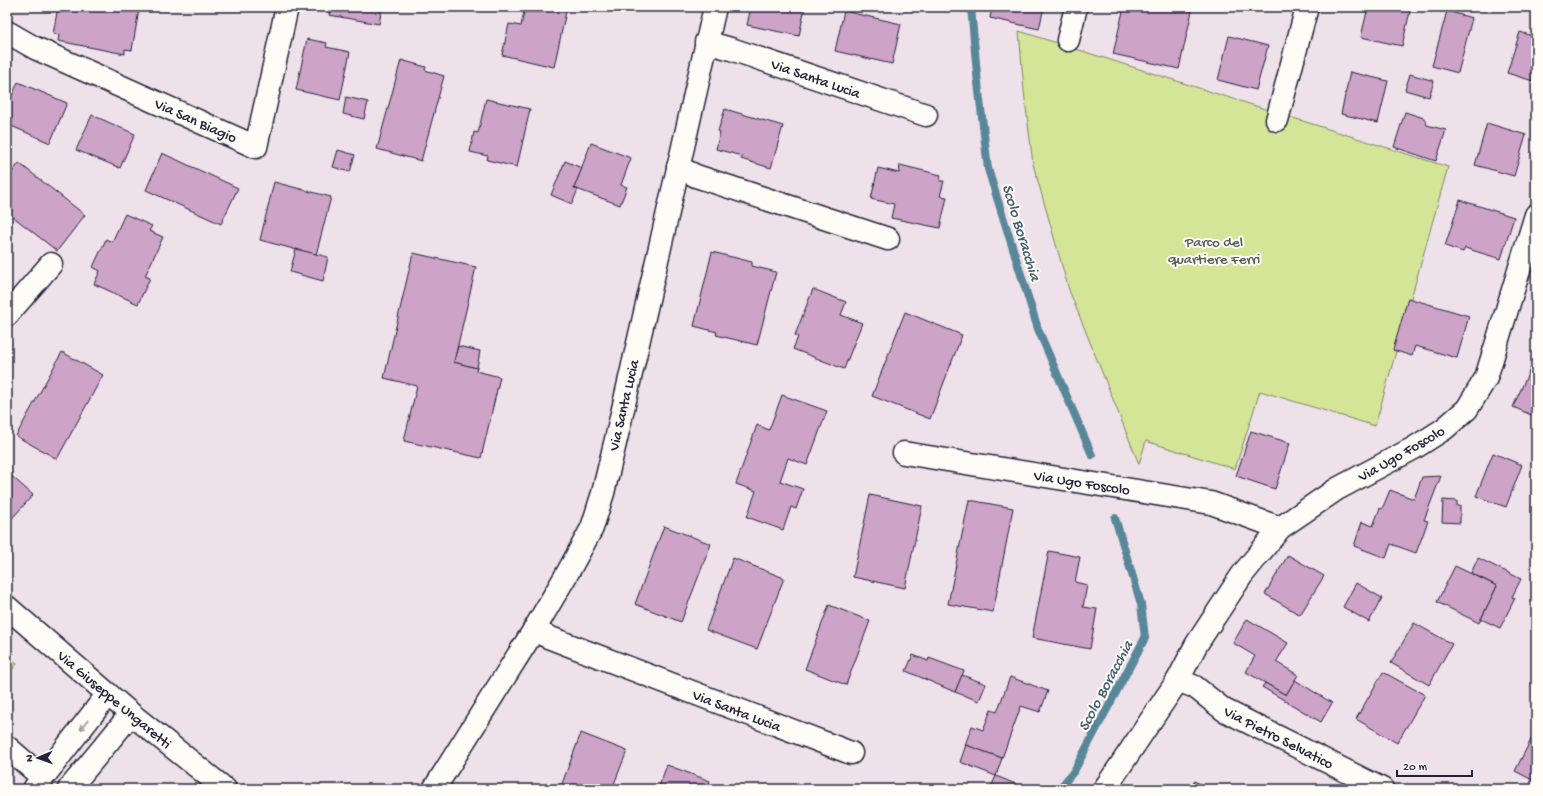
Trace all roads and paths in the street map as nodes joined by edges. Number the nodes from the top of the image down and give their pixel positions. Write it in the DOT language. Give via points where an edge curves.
graph roads {
  1 [pos="287,7"];
  2 [pos="714,7"];
  3 [pos="1076,7"];
  4 [pos="1307,7"];
  5 [pos="7,32"];
  6 [pos="1068,40"];
  7 [pos="706,42"];
  8 [pos="926,115"];
  9 [pos="1277,120"];
  10 [pos="678,167"];
  11 [pos="1536,215"];
  12 [pos="888,239"];
  13 [pos="51,264"];
  14 [pos="7,315"];
  15 [pos="904,453"];
  16 [pos="1280,528"];
  17 [pos="7,607"];
  18 [pos="534,630"];
  19 [pos="1178,680"];
  20 [pos="108,694"];
  21 [pos="131,714"];
  22 [pos="7,747"];
  23 [pos="851,754"];
  24 [pos="38,783"];
  25 [pos="69,789"];
  26 [pos="225,789"];
  27 [pos="434,789"];
  28 [pos="1104,789"];
  29 [pos="1382,789"];
  1 -- 5 [label="street, Via San Biagio" via="256,147 35,48"];
  2 -- 7 [label="street, Via Santa Lucia"];
  3 -- 6 [label="street"];
  4 -- 9 [label="street"];
  7 -- 8 [label="street, Via Santa Lucia"];
  7 -- 10 [label="street, Via Santa Lucia"];
  10 -- 12 [label="street" via="696,176"];
  10 -- 18 [label="street, Via Santa Lucia" via="601,500 592,528"];
  11 -- 16 [label="street, Via Ugo Foscolo" via="1486,378 1467,409 1444,429 1337,490"];
  13 -- 14 [label="street"];
  15 -- 16 [label="street, Via Ugo Foscolo" via="1212,503"];
  16 -- 19 [label="street, Via Ugo Foscolo" via="1242,574 1196,645"];
  17 -- 20 [label="street, Via Giuseppe Ungaretti"];
  18 -- 23 [label="street, Via Santa Lucia"];
  18 -- 27 [label="street, Via Santa Lucia"];
  19 -- 28 [label="street, Via Ugo Foscolo"];
  19 -- 29 [label="street, Via Pietro Selvatico" via="1195,687 1224,710"];
  20 -- 21 [label="street, Via Giuseppe Ungaretti"];
  20 -- 24 [label="street, one-way"];
  21 -- 25 [label="street"];
  21 -- 26 [label="street, Via Giuseppe Ungaretti"];
  22 -- 24 [label="street"];
}
